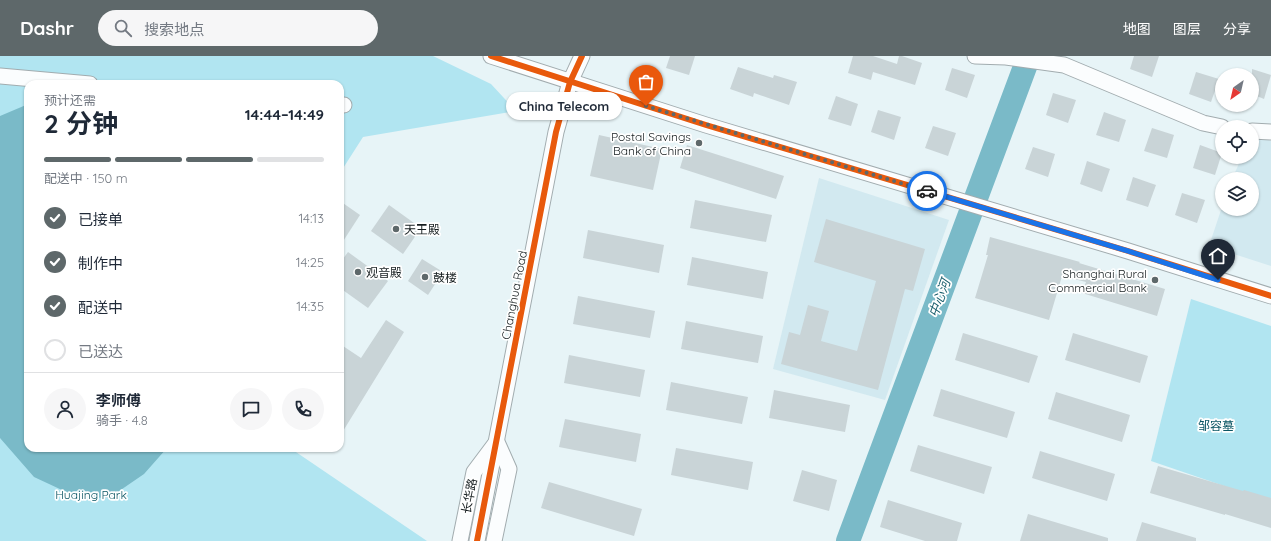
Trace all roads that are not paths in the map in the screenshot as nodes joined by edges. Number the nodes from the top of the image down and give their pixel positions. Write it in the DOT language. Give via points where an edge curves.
graph roads {
  1 [pos="491,56"];
  2 [pos="582,56"];
  3 [pos="975,56"];
  4 [pos="1006,57"];
  5 [pos="0,76"];
  6 [pos="45,80"];
  7 [pos="570,82"];
  8 [pos="1215,126"];
  9 [pos="1259,131"];
  10 [pos="1271,132"];
  11 [pos="1271,296"];
  12 [pos="497,442"];
  13 [pos="460,541"];
  14 [pos="477,541"];
  15 [pos="494,541"];
  1 -- 7 [label="street"];
  2 -- 7 [label="street, Changhua Road"];
  3 -- 4 [label="street"];
  4 -- 8 [label="street" via="1064,65 1203,123"];
  5 -- 6 [label="street"];
  7 -- 11 [label="street"];
  7 -- 12 [label="street, Changhua Road" via="556,132"];
  9 -- 10 [label="street"];
  12 -- 13 [label="street, 长华路" via="474,472"];
  12 -- 14 [label="street, Changhua Road"];
  12 -- 15 [label="street" via="509,469"];
}
